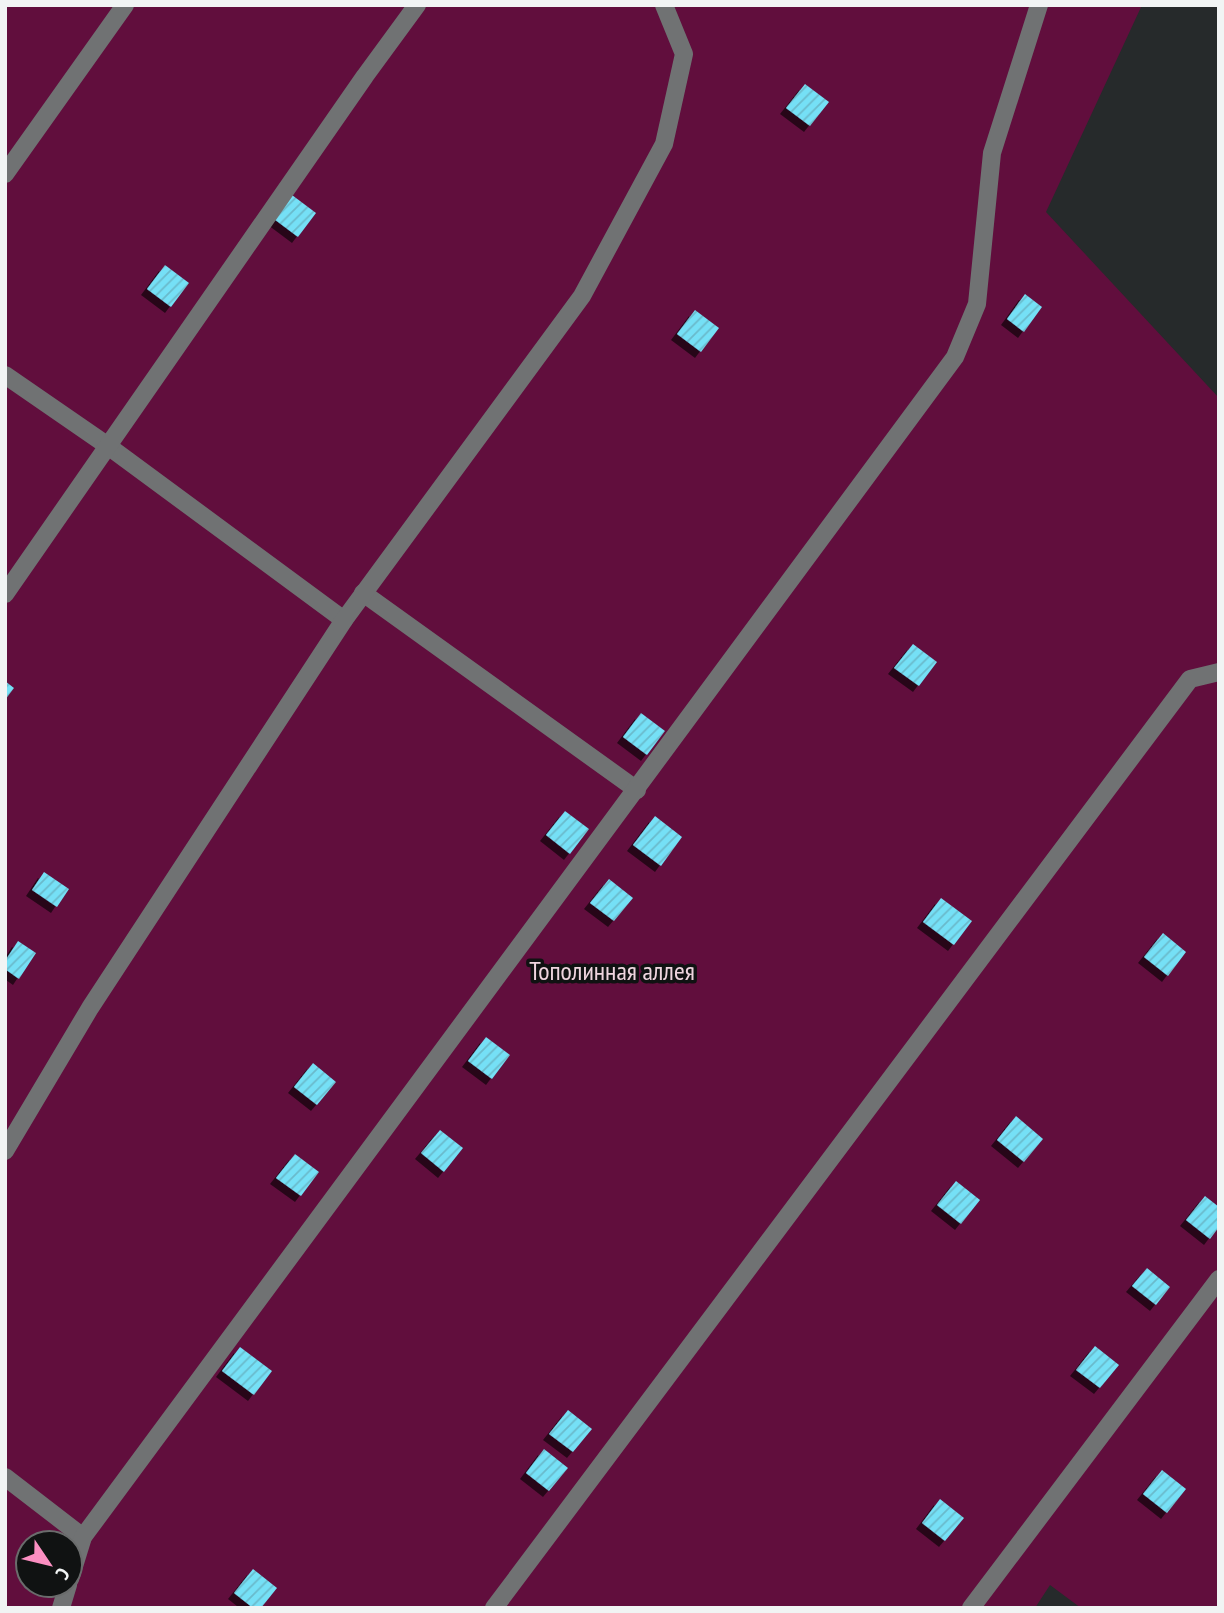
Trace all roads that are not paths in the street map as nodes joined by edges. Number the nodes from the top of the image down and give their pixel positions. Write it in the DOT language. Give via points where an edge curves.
graph roads {
  1 [pos="125,5"];
  2 [pos="417,5"];
  3 [pos="664,5"];
  4 [pos="1038,5"];
  5 [pos="5,174"];
  6 [pos="5,375"];
  7 [pos="108,446"];
  8 [pos="363,593"];
  9 [pos="5,594"];
  10 [pos="344,620"];
  11 [pos="1219,672"];
  12 [pos="637,790"];
  13 [pos="5,1151"];
  14 [pos="1219,1279"];
  15 [pos="5,1477"];
  16 [pos="73,1529"];
  17 [pos="84,1536"];
  18 [pos="494,1608"];
  19 [pos="971,1608"];
  1 -- 5 [label="lane"];
  2 -- 7 [label="lane"];
  3 -- 8 [label="lane" via="684,54 664,144 582,296"];
  4 -- 12 [label="lane" via="992,153 977,304 954,358"];
  6 -- 7 [label="lane"];
  7 -- 9 [label="lane"];
  7 -- 10 [label="lane"];
  8 -- 10 [label="lane"];
  8 -- 12 [label="lane"];
  10 -- 13 [label="lane" via="90,1009"];
  11 -- 18 [label="lane" via="1190,679"];
  12 -- 17 [label="lane"];
  14 -- 19 [label="lane"];
  15 -- 16 [label="lane"];
}
